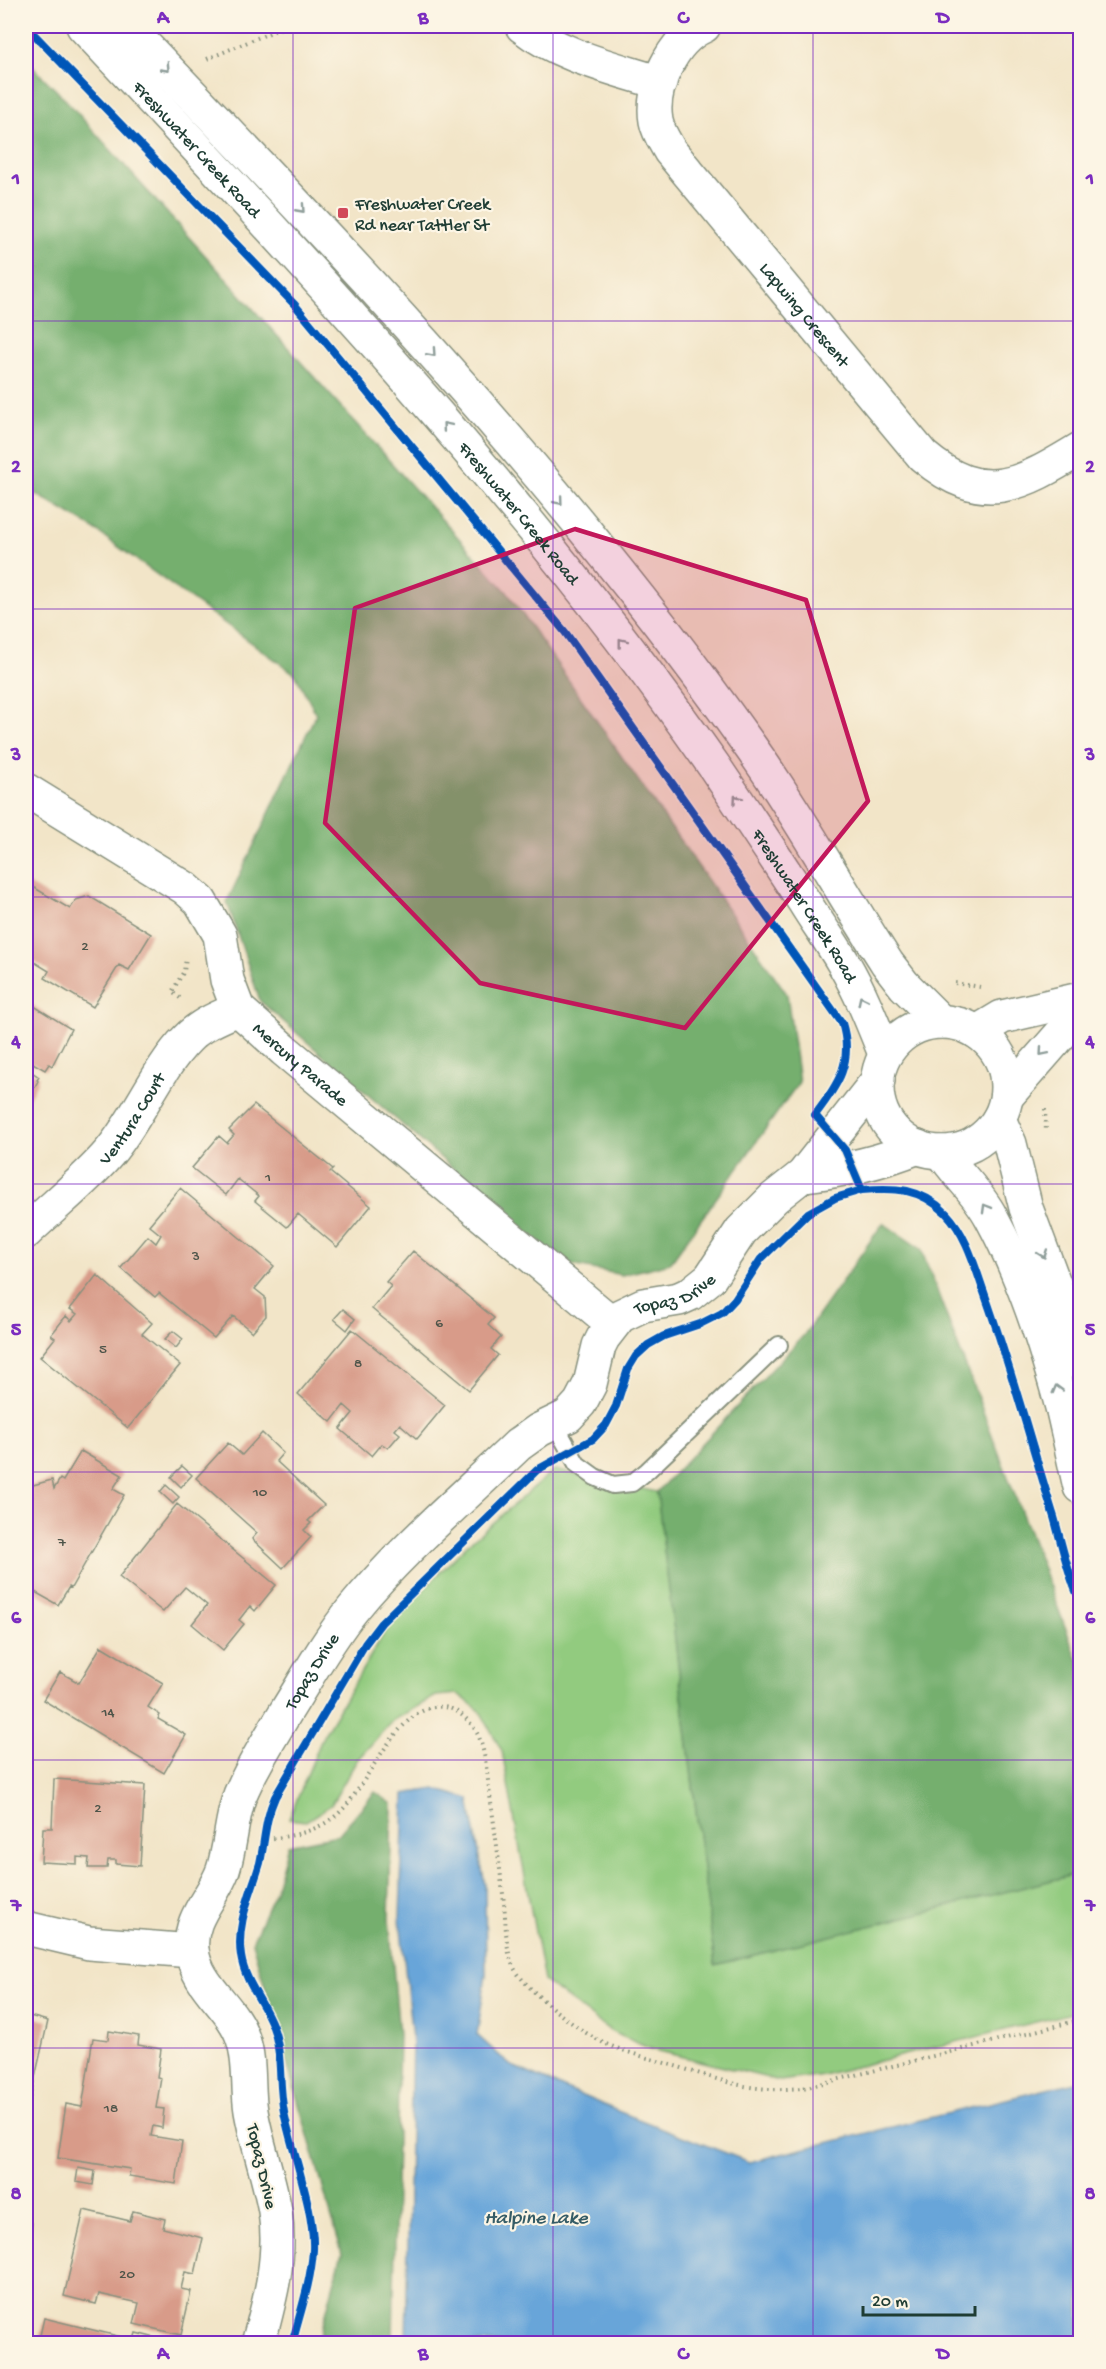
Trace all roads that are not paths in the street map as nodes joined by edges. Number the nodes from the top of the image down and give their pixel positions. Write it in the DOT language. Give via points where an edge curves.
graph roads {
  1 [pos="83,26"];
  2 [pos="126,26"];
  3 [pos="522,26"];
  4 [pos="704,26"];
  5 [pos="660,83"];
  6 [pos="1080,448"];
  7 [pos="26,790"];
  8 [pos="1080,999"];
  9 [pos="238,1009"];
  10 [pos="1080,1009"];
  11 [pos="941,1022"];
  12 [pos="977,1032"];
  13 [pos="882,1067"];
  14 [pos="1003,1108"];
  15 [pos="930,1149"];
  16 [pos="803,1175"];
  17 [pos="26,1232"];
  18 [pos="612,1324"];
  19 [pos="779,1345"];
  20 [pos="1080,1364"];
  21 [pos="554,1423"];
  22 [pos="1080,1487"];
  23 [pos="26,1928"];
  24 [pos="192,1951"];
  25 [pos="258,2343"];
  13 -- 1 [label="street, Freshwater Creek Road, one-way" via="866,1006 845,965 666,698 562,564 428,404 258,213"];
  2 -- 11 [label="street, Freshwater Creek Road, one-way" via="428,348 579,524 748,743 798,816 887,963"];
  3 -- 5 [label="street" via="533,35 587,59"];
  4 -- 5 [label="street, Lapwing Crescent" via="677,48"];
  5 -- 6 [label="street, Lapwing Crescent" via="656,121 670,151 923,456 939,470 974,485 995,487 1031,477"];
  7 -- 9 [label="street, Mercury Parade" via="201,901 220,935 227,980"];
  8 -- 12 [label="street" via="1002,1017"];
  9 -- 17 [label="street, Ventura Court" via="206,1023 188,1038 108,1154"];
  9 -- 18 [label="street, Mercury Parade"];
  10 -- 14 [label="street, one-way"];
  11 -- 12 [label="street" via="960,1024"];
  11 -- 13 [label="street" via="919,1026 900,1037"];
  12 -- 14 [label="street" via="991,1044 1007,1077"];
  13 -- 15 [label="street" via="879,1101 886,1120 900,1136"];
  13 -- 16 [label="street, Topaz Drive"];
  14 -- 15 [label="street" via="989,1133 975,1143 959,1150"];
  14 -- 20 [label="street, one-way" via="1026,1208"];
  15 -- 16 [label="street" via="833,1172"];
  22 -- 15 [label="street, one-way" via="1048,1359 1021,1282 980,1198"];
  16 -- 18 [label="street, Topaz Drive" via="741,1231 701,1287 679,1299 628,1311"];
  18 -- 21 [label="street, Topaz Drive" via="599,1346 585,1394 568,1416"];
  19 -- 21 [label="lane" via="632,1483 613,1485 577,1464"];
  21 -- 24 [label="street, Topaz Drive" via="518,1445 428,1532 372,1587 328,1642 250,1771 234,1815 224,1866 194,1927"];
  23 -- 24 [label="street" via="89,1943"];
  24 -- 25 [label="street, Topaz Drive" via="208,1989 243,2037 251,2111 275,2212 278,2250 274,2281"];
}
